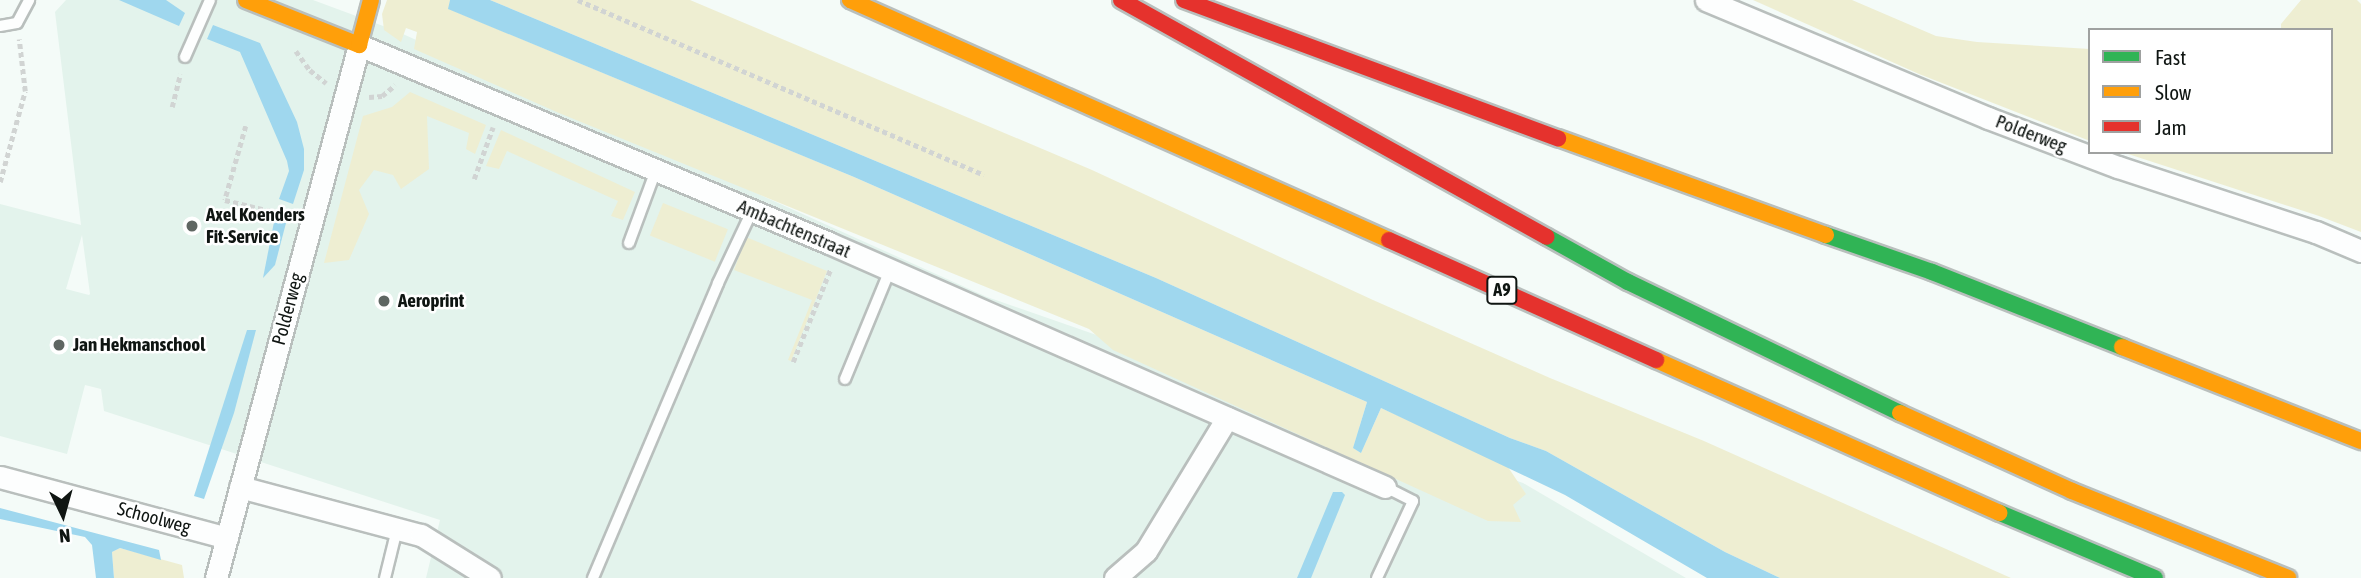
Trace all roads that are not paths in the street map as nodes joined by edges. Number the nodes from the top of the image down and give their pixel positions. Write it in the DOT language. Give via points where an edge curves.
graph roads {
  1 [pos="29,0"];
  2 [pos="210,0"];
  3 [pos="246,0"];
  4 [pos="371,0"];
  5 [pos="850,0"];
  6 [pos="1121,0"];
  7 [pos="1184,0"];
  8 [pos="1706,0"];
  9 [pos="0,26"];
  10 [pos="359,45"];
  11 [pos="185,57"];
  12 [pos="656,170"];
  13 [pos="752,211"];
  14 [pos="629,243"];
  15 [pos="2361,251"];
  16 [pos="890,270"];
  17 [pos="845,379"];
  18 [pos="1227,418"];
  19 [pos="2361,440"];
  20 [pos="0,477"];
  21 [pos="240,487"];
  22 [pos="1385,487"];
  23 [pos="397,529"];
  24 [pos="227,538"];
  25 [pos="216,578"];
  26 [pos="385,578"];
  27 [pos="490,578"];
  28 [pos="593,578"];
  29 [pos="1115,578"];
  30 [pos="1377,578"];
  31 [pos="2155,578"];
  32 [pos="2288,578"];
  1 -- 9 [label="lane" via="17,23"];
  2 -- 11 [label="lane"];
  3 -- 10 [label="main road"];
  4 -- 10 [label="main road, Polderweg"];
  5 -- 31 [label="main road, A9" via="2058,539"];
  6 -- 32 [label="main road" via="1640,288 1843,388 2072,491"];
  7 -- 19 [label="main road" via="1676,184 1932,272"];
  8 -- 15 [label="street, Polderweg" via="1988,118"];
  10 -- 12 [label="street, Ambachtenstraat"];
  10 -- 21 [label="street, Polderweg"];
  12 -- 13 [label="street, Ambachtenstraat"];
  12 -- 14 [label="lane"];
  13 -- 16 [label="street, Ambachtenstraat"];
  13 -- 28 [label="lane"];
  16 -- 17 [label="lane"];
  16 -- 18 [label="street, Ambachtenstraat"];
  18 -- 22 [label="street, Ambachtenstraat"];
  18 -- 29 [label="street" via="1146,551"];
  20 -- 24 [label="street, Schoolweg"];
  21 -- 23 [label="street"];
  21 -- 24 [label="street, Polderweg"];
  22 -- 30 [label="lane" via="1413,501"];
  23 -- 26 [label="lane"];
  23 -- 27 [label="street" via="421,535"];
  24 -- 25 [label="street, Polderweg"];
}
